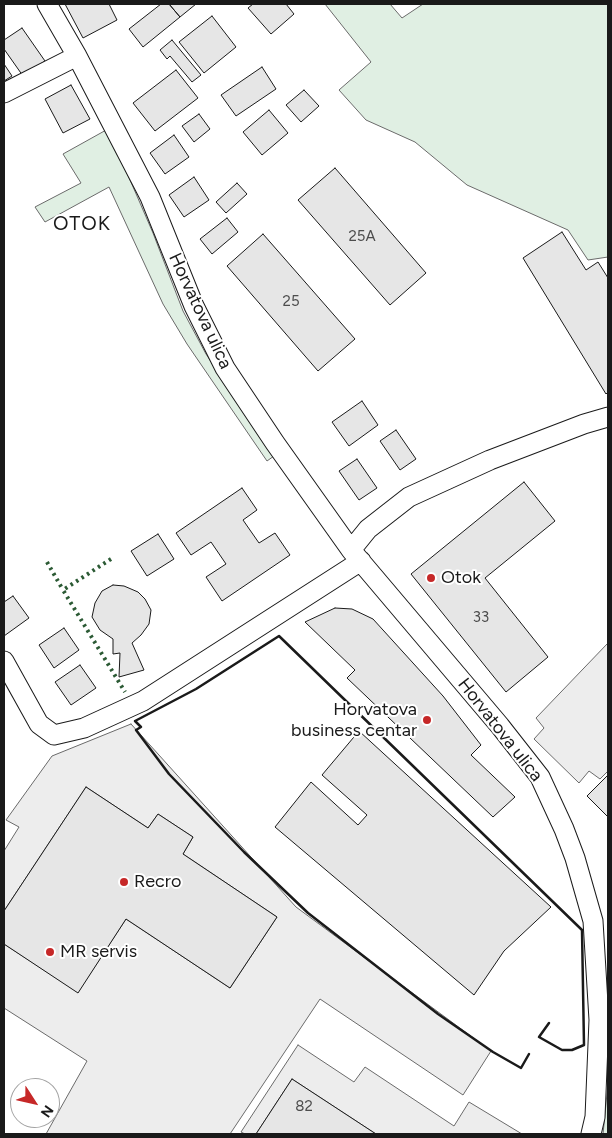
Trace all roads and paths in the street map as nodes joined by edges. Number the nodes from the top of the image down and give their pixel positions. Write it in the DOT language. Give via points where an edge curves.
graph roads {
  1 [pos="47,4"];
  2 [pos="77,56"];
  3 [pos="4,93"];
  4 [pos="608,417"];
  5 [pos="356,555"];
  6 [pos="4,661"];
  7 [pos="591,1134"];
  1 -- 2 [label="street, Horvatova ulica"];
  2 -- 3 [label="street"];
  2 -- 5 [label="street, Horvatova ulica" via="150,197 194,306 225,368"];
  4 -- 5 [label="street" via="490,460 408,497 368,529"];
  5 -- 6 [label="street" via="143,701 84,728 54,735 39,724"];
  5 -- 7 [label="street, Horvatova ulica" via="540,777 564,829 593,921 599,1020 595,1117"];
}
